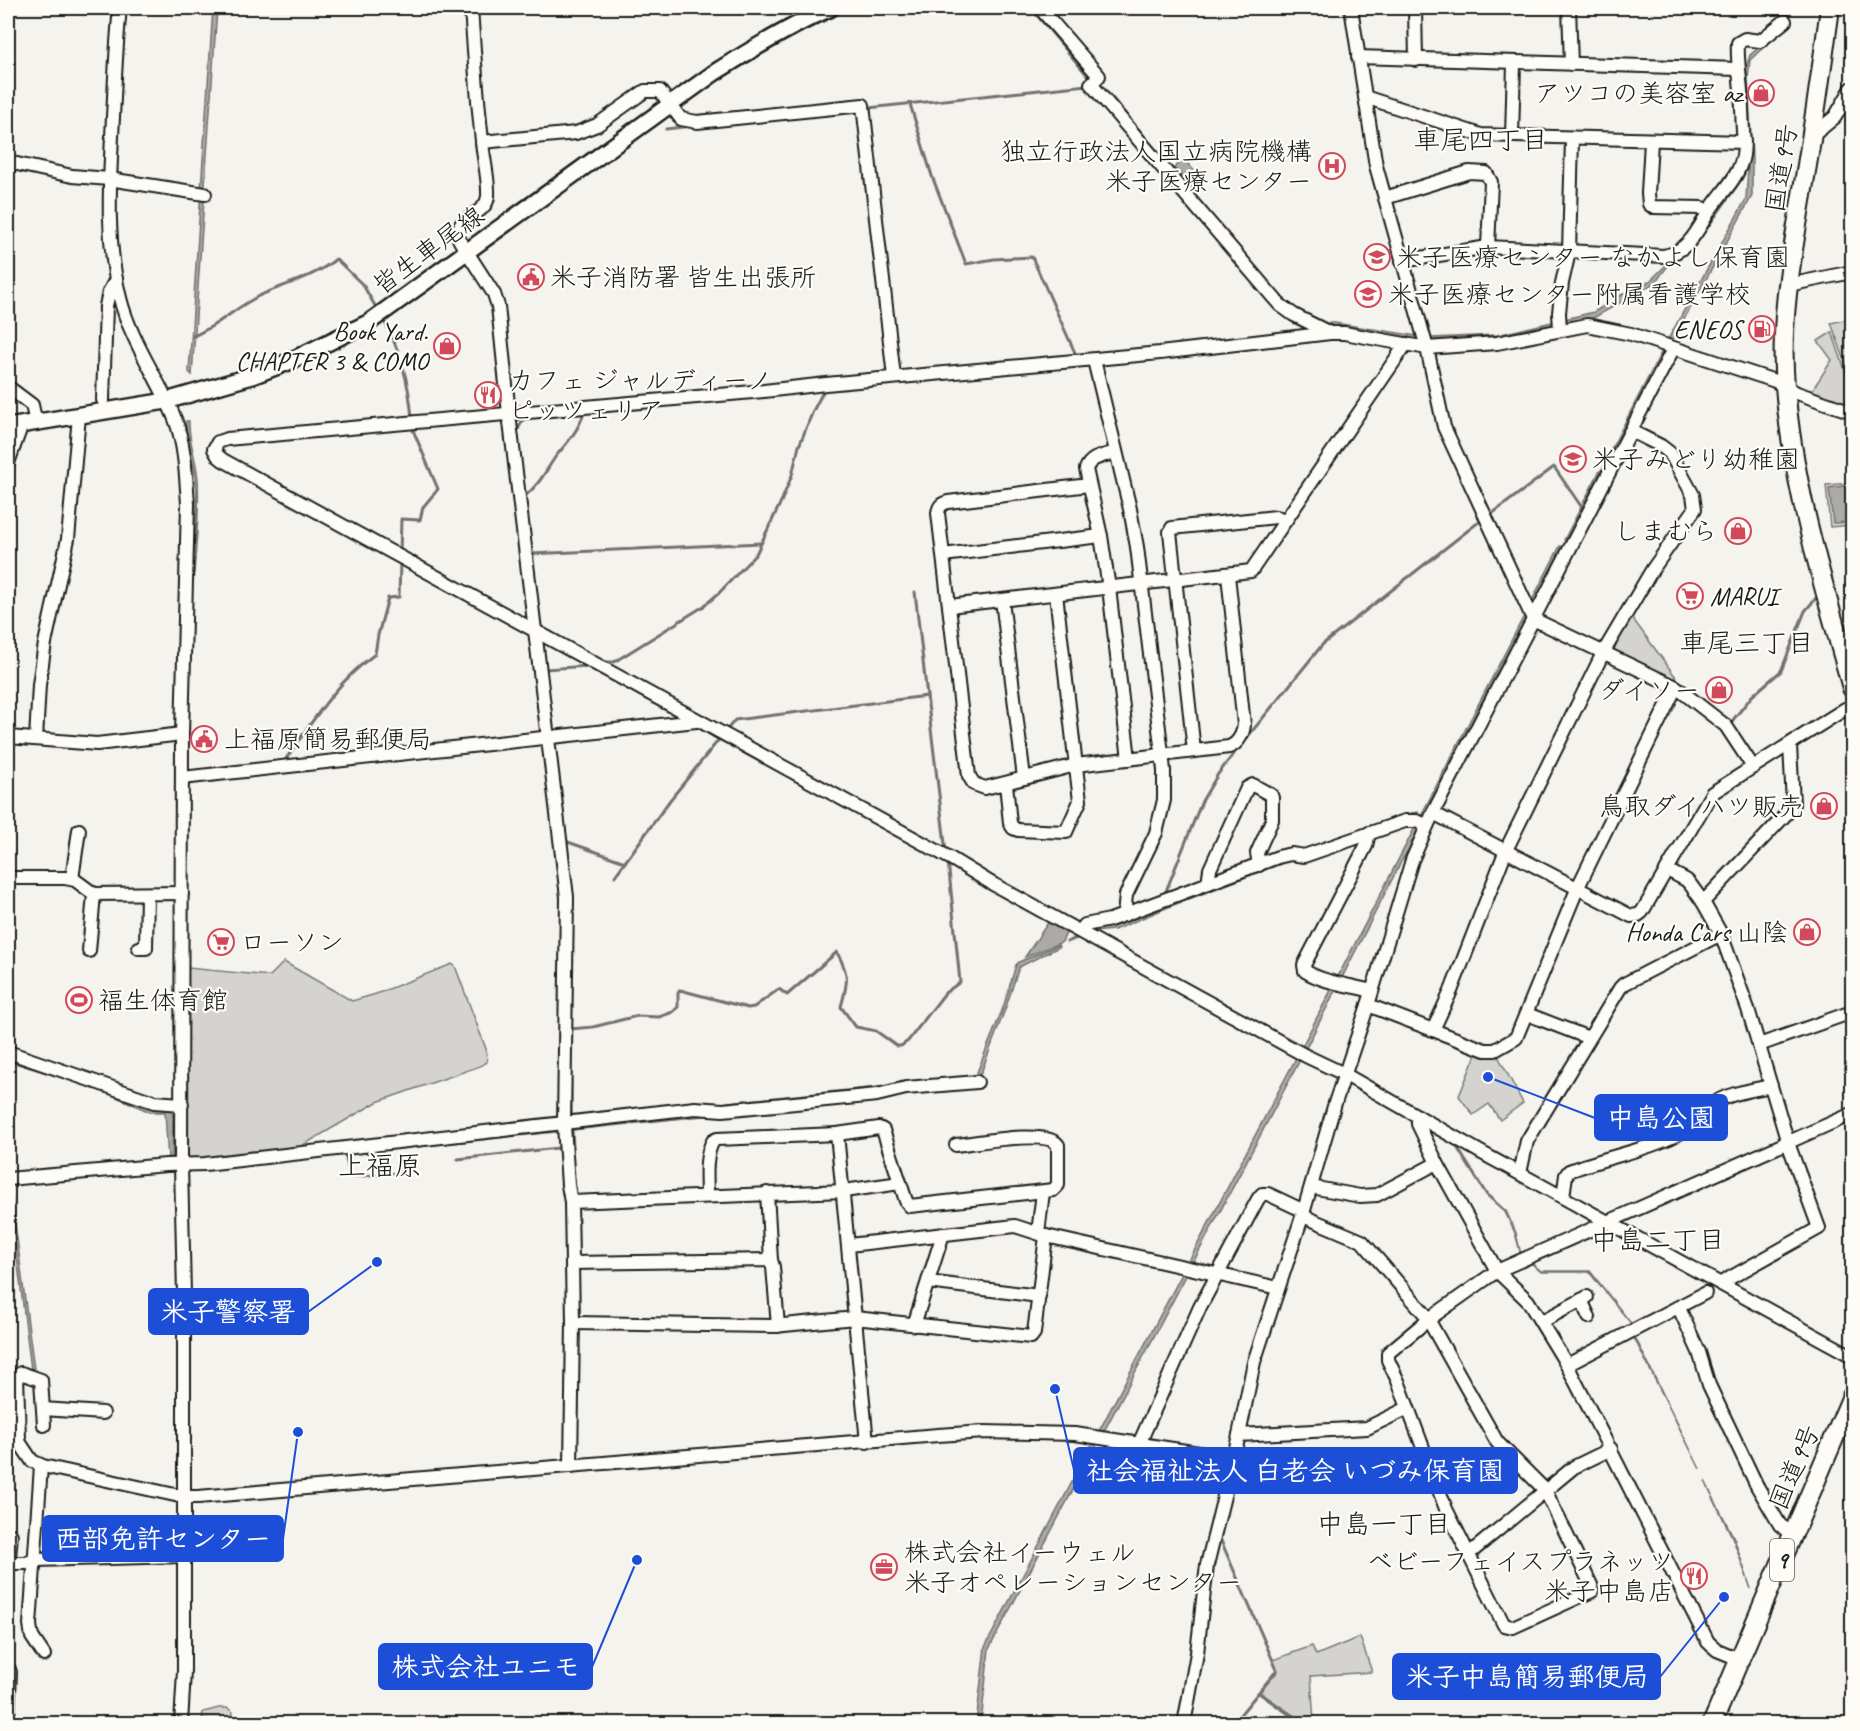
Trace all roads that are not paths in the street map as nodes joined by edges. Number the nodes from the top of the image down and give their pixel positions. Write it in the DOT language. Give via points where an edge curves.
graph roads {
  1 [pos="120,8"];
  2 [pos="471,8"];
  3 [pos="831,8"];
  4 [pos="1040,8"];
  5 [pos="1351,8"];
  6 [pos="1415,8"];
  7 [pos="1569,8"];
  8 [pos="1830,8"];
  9 [pos="1785,21"];
  10 [pos="1358,57"];
  11 [pos="1416,60"];
  12 [pos="1514,63"];
  13 [pos="1570,64"];
  14 [pos="1738,69"];
  15 [pos="1852,88"];
  16 [pos="1365,97"];
  17 [pos="670,105"];
  18 [pos="1512,136"];
  19 [pos="1812,136"];
  20 [pos="1572,139"];
  21 [pos="1651,141"];
  22 [pos="482,142"];
  23 [pos="1744,142"];
  24 [pos="8,162"];
  25 [pos="110,179"];
  26 [pos="201,193"];
  27 [pos="1385,198"];
  28 [pos="1709,212"];
  29 [pos="1488,247"];
  30 [pos="468,252"];
  31 [pos="1569,252"];
  32 [pos="1402,261"];
  33 [pos="1852,272"];
  34 [pos="116,279"];
  35 [pos="1788,285"];
  36 [pos="1560,329"];
  37 [pos="1330,333"];
  38 [pos="1406,344"];
  39 [pos="1667,347"];
  40 [pos="1427,348"];
  41 [pos="1094,360"];
  42 [pos="894,377"];
  43 [pos="1785,386"];
  44 [pos="8,387"];
  45 [pos="103,400"];
  46 [pos="166,401"];
  47 [pos="1852,412"];
  48 [pos="509,414"];
  49 [pos="80,416"];
  50 [pos="22,424"];
  51 [pos="1631,431"];
  52 [pos="1116,452"];
  53 [pos="8,463"];
  54 [pos="1089,485"];
  55 [pos="1286,520"];
  56 [pos="1101,536"];
  57 [pos="944,555"];
  58 [pos="1228,575"];
  59 [pos="1174,581"];
  60 [pos="1142,585"];
  61 [pos="1109,588"];
  62 [pos="1056,594"];
  63 [pos="1002,600"];
  64 [pos="950,606"];
  65 [pos="1533,619"];
  66 [pos="536,632"];
  67 [pos="1603,653"];
  68 [pos="1676,687"];
  69 [pos="1852,688"];
  70 [pos="1852,706"];
  71 [pos="696,721"];
  72 [pos="182,734"];
  73 [pos="8,737"];
  74 [pos="548,738"];
  75 [pos="36,739"];
  76 [pos="1790,745"];
  77 [pos="1194,750"];
  78 [pos="1162,754"];
  79 [pos="1129,759"];
  80 [pos="1076,765"];
  81 [pos="1753,767"];
  82 [pos="182,778"];
  83 [pos="1024,778"];
  84 [pos="1006,784"];
  85 [pos="1433,813"];
  86 [pos="1421,823"];
  87 [pos="79,830"];
  88 [pos="1369,833"];
  89 [pos="1506,850"];
  90 [pos="1258,865"];
  91 [pos="1667,870"];
  92 [pos="8,878"];
  93 [pos="72,879"];
  94 [pos="1208,883"];
  95 [pos="1578,887"];
  96 [pos="182,893"];
  97 [pos="93,894"];
  98 [pos="147,894"];
  99 [pos="1704,902"];
  100 [pos="1124,915"];
  101 [pos="1080,931"];
  102 [pos="1721,934"];
  103 [pos="139,948"];
  104 [pos="89,951"];
  105 [pos="1372,991"];
  106 [pos="1368,1005"];
  107 [pos="1852,1012"];
  108 [pos="1527,1014"];
  109 [pos="1433,1030"];
  110 [pos="1588,1038"];
  111 [pos="1759,1045"];
  112 [pos="8,1052"];
  113 [pos="1344,1074"];
  114 [pos="977,1082"];
  115 [pos="1771,1086"];
  116 [pos="182,1104"];
  117 [pos="1852,1114"];
  118 [pos="1418,1116"];
  119 [pos="567,1125"];
  120 [pos="837,1134"];
  121 [pos="1788,1143"];
  122 [pos="956,1145"];
  123 [pos="1437,1163"];
  124 [pos="181,1165"];
  125 [pos="1520,1173"];
  126 [pos="8,1179"];
  127 [pos="900,1183"];
  128 [pos="1311,1187"];
  129 [pos="844,1191"];
  130 [pos="1043,1192"];
  131 [pos="767,1193"];
  132 [pos="707,1196"];
  133 [pos="1563,1197"];
  134 [pos="571,1202"];
  135 [pos="1303,1214"];
  136 [pos="1609,1222"];
  137 [pos="943,1234"];
  138 [pos="1042,1235"];
  139 [pos="849,1245"];
  140 [pos="771,1260"];
  141 [pos="572,1263"];
  142 [pos="1497,1271"];
  143 [pos="1217,1274"];
  144 [pos="928,1282"];
  145 [pos="1721,1283"];
  146 [pos="1278,1288"];
  147 [pos="1706,1293"];
  148 [pos="1039,1296"];
  149 [pos="1679,1308"];
  150 [pos="1589,1317"];
  151 [pos="855,1318"];
  152 [pos="1429,1319"];
  153 [pos="1541,1322"];
  154 [pos="573,1323"];
  155 [pos="915,1325"];
  156 [pos="778,1326"];
  157 [pos="1852,1356"];
  158 [pos="1567,1365"];
  159 [pos="13,1380"];
  160 [pos="1852,1396"];
  161 [pos="1408,1408"];
  162 [pos="43,1409"];
  163 [pos="103,1413"];
  164 [pos="44,1425"];
  165 [pos="8,1432"];
  166 [pos="1239,1435"];
  167 [pos="19,1440"];
  168 [pos="867,1442"];
  169 [pos="1139,1444"];
  170 [pos="1611,1449"];
  171 [pos="1232,1458"];
  172 [pos="41,1466"];
  173 [pos="571,1466"];
  174 [pos="1545,1490"];
  175 [pos="184,1497"];
  176 [pos="1793,1534"];
  177 [pos="11,1535"];
  178 [pos="1470,1553"];
  179 [pos="183,1556"];
  180 [pos="36,1560"];
  181 [pos="8,1563"];
  182 [pos="8,1569"];
  183 [pos="44,1655"];
  184 [pos="1739,1659"];
  185 [pos="8,1667"];
  186 [pos="8,1719"];
  187 [pos="181,1724"];
  188 [pos="1184,1724"];
  189 [pos="1712,1724"];
  1 -- 25 [label="street"];
  2 -- 22 [label="street"];
  3 -- 17 [label="main road, 皆生車尾線" via="755,47"];
  4 -- 37 [label="street" via="1099,76 1091,84 1280,306"];
  5 -- 10 [label="street"];
  6 -- 11 [label="street"];
  7 -- 13 [label="street"];
  8 -- 19 [label="highway, 国道9号"];
  9 -- 14 [label="street" via="1760,40 1739,42"];
  10 -- 11 [label="street"];
  10 -- 16 [label="street"];
  11 -- 12 [label="street"];
  12 -- 13 [label="street"];
  12 -- 18 [label="street"];
  13 -- 14 [label="street"];
  14 -- 23 [label="street"];
  15 -- 19 [label="street" via="1835,117"];
  16 -- 18 [label="street" via="1481,135"];
  16 -- 27 [label="street"];
  17 -- 22 [label="street" via="660,92 645,91 597,125 576,133"];
  17 -- 30 [label="main road, 皆生車尾線"];
  17 -- 42 [label="street" via="681,118 697,122 863,105"];
  18 -- 20 [label="street"];
  19 -- 35 [label="highway, 国道9号"];
  20 -- 21 [label="street"];
  20 -- 31 [label="street"];
  21 -- 23 [label="street"];
  21 -- 28 [label="street" via="1649,204 1702,208"];
  22 -- 30 [label="street" via="488,200 457,230"];
  23 -- 28 [label="street" via="1737,174"];
  24 -- 25 [label="street" via="72,176"];
  25 -- 26 [label="street"];
  25 -- 34 [label="street" via="109,225"];
  27 -- 29 [label="street" via="1469,172 1486,173 1491,182"];
  27 -- 32 [label="street"];
  28 -- 31 [label="street" via="1690,242 1670,255"];
  29 -- 31 [label="street"];
  29 -- 32 [label="street"];
  30 -- 46 [label="main road, 皆生車尾線" via="368,323 335,340 252,376"];
  30 -- 48 [label="street" via="498,306"];
  31 -- 36 [label="street" via="1562,283"];
  32 -- 40 [label="street"];
  33 -- 35 [label="street"];
  34 -- 45 [label="street" via="106,306"];
  34 -- 46 [label="street" via="135,341"];
  35 -- 43 [label="highway, 国道9号"];
  36 -- 39 [label="street" via="1587,325 1614,329"];
  36 -- 40 [label="street" via="1497,344"];
  37 -- 38 [label="street"];
  37 -- 41 [label="street"];
  38 -- 40 [label="street"];
  38 -- 55 [label="street"];
  39 -- 43 [label="street"];
  39 -- 51 [label="street"];
  40 -- 65 [label="street" via="1451,445"];
  41 -- 42 [label="street"];
  41 -- 52 [label="street"];
  42 -- 48 [label="street"];
  43 -- 47 [label="street"];
  43 -- 69 [label="highway, 国道9号" via="1809,527"];
  44 -- 50 [label="street" via="32,405"];
  46 -- 49 [label="main road, 皆生車尾線"];
  46 -- 72 [label="street" via="181,446 188,504"];
  48 -- 66 [label="street"];
  48 -- 66 [label="street" via="227,439 218,442 214,449 223,460"];
  49 -- 50 [label="main road, 皆生車尾線"];
  49 -- 75 [label="street" via="68,539 45,643"];
  50 -- 53 [label="street"];
  51 -- 65 [label="street"];
  51 -- 67 [label="street" via="1670,453 1696,505"];
  52 -- 54 [label="street" via="1088,464"];
  52 -- 60 [label="street"];
  54 -- 56 [label="street"];
  54 -- 57 [label="street" via="942,503 938,513"];
  55 -- 58 [label="street" via="1251,571"];
  55 -- 59 [label="street" via="1276,517 1172,528"];
  56 -- 57 [label="street"];
  56 -- 61 [label="street"];
  57 -- 64 [label="street"];
  58 -- 59 [label="street"];
  58 -- 77 [label="street" via="1243,731 1236,744 1229,747"];
  59 -- 60 [label="street"];
  59 -- 77 [label="street"];
  60 -- 61 [label="street"];
  60 -- 78 [label="street"];
  61 -- 62 [label="street"];
  61 -- 79 [label="street"];
  62 -- 63 [label="street"];
  62 -- 80 [label="street"];
  63 -- 64 [label="street"];
  63 -- 83 [label="street"];
  64 -- 84 [label="street" via="969,776 974,784 986,788"];
  65 -- 67 [label="street"];
  65 -- 85 [label="street"];
  66 -- 71 [label="street"];
  66 -- 74 [label="street"];
  67 -- 68 [label="street"];
  67 -- 89 [label="street"];
  68 -- 81 [label="street" via="1726,726"];
  68 -- 95 [label="street"];
  70 -- 76 [label="street"];
  71 -- 74 [label="street"];
  71 -- 101 [label="street"];
  72 -- 75 [label="street" via="97,744"];
  72 -- 82 [label="street"];
  73 -- 75 [label="street"];
  74 -- 82 [label="street"];
  74 -- 119 [label="street" via="567,897"];
  76 -- 81 [label="street"];
  76 -- 99 [label="street" via="1791,809"];
  77 -- 78 [label="street"];
  78 -- 79 [label="street"];
  78 -- 100 [label="street" via="1165,787 1161,814 1126,895"];
  79 -- 80 [label="street"];
  80 -- 83 [label="street"];
  80 -- 84 [label="street" via="1080,801 1066,832 1013,828"];
  81 -- 91 [label="street" via="1712,794"];
  82 -- 96 [label="street"];
  83 -- 84 [label="street"];
  85 -- 86 [label="street"];
  85 -- 89 [label="street"];
  86 -- 88 [label="street" via="1405,821"];
  86 -- 105 [label="street"];
  87 -- 93 [label="street"];
  88 -- 90 [label="street"];
  88 -- 105 [label="street" via="1366,846 1304,962 1305,971 1318,978"];
  89 -- 95 [label="street"];
  89 -- 109 [label="street"];
  90 -- 94 [label="street"];
  90 -- 94 [label="street" via="1257,853 1272,820 1272,798 1253,785 1247,788 1210,869"];
  91 -- 95 [label="street" via="1642,912 1635,916"];
  91 -- 99 [label="street" via="1686,880"];
  92 -- 93 [label="street"];
  93 -- 97 [label="street"];
  94 -- 100 [label="street"];
  95 -- 108 [label="street"];
  96 -- 98 [label="street"];
  96 -- 116 [label="street"];
  97 -- 98 [label="street"];
  97 -- 104 [label="street"];
  98 -- 103 [label="street" via="146,948"];
  99 -- 102 [label="street"];
  100 -- 101 [label="street" via="1085,925"];
  101 -- 113 [label="street"];
  102 -- 110 [label="street" via="1624,984"];
  102 -- 111 [label="street"];
  105 -- 106 [label="street"];
  106 -- 109 [label="street"];
  106 -- 113 [label="street"];
  107 -- 111 [label="street"];
  108 -- 109 [label="street" via="1516,1038 1491,1051"];
  108 -- 110 [label="street"];
  110 -- 125 [label="street" via="1527,1141"];
  111 -- 115 [label="street"];
  112 -- 116 [label="street" via="154,1102"];
  113 -- 118 [label="street"];
  113 -- 128 [label="street"];
  114 -- 119 [label="street"];
  115 -- 121 [label="street"];
  115 -- 133 [label="street" via="1714,1102 1689,1128 1569,1171"];
  116 -- 124 [label="street"];
  117 -- 121 [label="street"];
  118 -- 123 [label="street"];
  118 -- 125 [label="street"];
  119 -- 124 [label="street"];
  119 -- 134 [label="street"];
  120 -- 127 [label="street" via="884,1130"];
  120 -- 129 [label="street"];
  120 -- 132 [label="street" via="712,1141"];
  121 -- 136 [label="street"];
  121 -- 145 [label="street" via="1819,1228"];
  122 -- 130 [label="street" via="1030,1137 1056,1141 1059,1182 1055,1189"];
  123 -- 128 [label="street" via="1377,1196"];
  123 -- 142 [label="street"];
  124 -- 126 [label="street"];
  124 -- 175 [label="street"];
  125 -- 133 [label="street"];
  127 -- 129 [label="street"];
  127 -- 130 [label="street" via="907,1206"];
  128 -- 135 [label="street"];
  129 -- 131 [label="street"];
  129 -- 139 [label="street"];
  130 -- 138 [label="street"];
  131 -- 132 [label="street"];
  131 -- 140 [label="street"];
  132 -- 134 [label="street"];
  133 -- 136 [label="street"];
  134 -- 141 [label="street"];
  135 -- 143 [label="street" via="1262,1194"];
  135 -- 146 [label="street"];
  135 -- 152 [label="street" via="1362,1241"];
  136 -- 142 [label="street"];
  136 -- 145 [label="street"];
  137 -- 138 [label="street" via="1015,1226"];
  137 -- 139 [label="street"];
  137 -- 144 [label="street"];
  138 -- 143 [label="street"];
  138 -- 148 [label="street"];
  139 -- 151 [label="street"];
  140 -- 141 [label="street"];
  140 -- 156 [label="street"];
  141 -- 154 [label="street"];
  142 -- 152 [label="street"];
  142 -- 153 [label="street" via="1528,1301"];
  143 -- 146 [label="street"];
  143 -- 169 [label="street"];
  144 -- 148 [label="street"];
  144 -- 155 [label="street"];
  145 -- 157 [label="street"];
  146 -- 166 [label="street" via="1254,1362"];
  147 -- 149 [label="street"];
  148 -- 155 [label="street" via="1031,1337"];
  149 -- 158 [label="street"];
  149 -- 176 [label="street" via="1709,1384 1757,1486 1780,1525"];
  150 -- 153 [label="street" via="1584,1299"];
  151 -- 155 [label="street"];
  151 -- 156 [label="street"];
  151 -- 168 [label="street"];
  152 -- 161 [label="street" via="1388,1353"];
  152 -- 174 [label="street" via="1497,1442"];
  153 -- 158 [label="street"];
  154 -- 156 [label="street"];
  154 -- 173 [label="street"];
  158 -- 170 [label="street"];
  159 -- 162 [label="street" via="24,1373 41,1380"];
  159 -- 167 [label="street"];
  160 -- 176 [label="highway, 国道9号 / 9"];
  161 -- 166 [label="street" via="1367,1428"];
  161 -- 178 [label="street" via="1446,1509"];
  162 -- 163 [label="street"];
  162 -- 164 [label="street"];
  165 -- 167 [label="street"];
  166 -- 171 [label="street"];
  167 -- 172 [label="street" via="32,1461"];
  168 -- 169 [label="street" via="985,1432 1075,1434"];
  168 -- 173 [label="street"];
  169 -- 171 [label="street"];
  170 -- 174 [label="street" via="1574,1467"];
  170 -- 184 [label="street" via="1708,1642"];
  171 -- 188 [label="street" via="1207,1565"];
  172 -- 175 [label="street"];
  172 -- 180 [label="street"];
  173 -- 175 [label="street"];
  174 -- 178 [label="street"];
  174 -- 178 [label="street" via="1591,1592 1507,1627"];
  175 -- 179 [label="street"];
  176 -- 184 [label="highway, 国道9号 / 9"];
  177 -- 181 [label="street"];
  179 -- 180 [label="street"];
  179 -- 187 [label="street"];
  180 -- 181 [label="street"];
  180 -- 183 [label="street" via="30,1626"];
  181 -- 182 [label="street"];
  184 -- 189 [label="highway, 国道9号 / 9"];
  185 -- 186 [label="street"];
}
